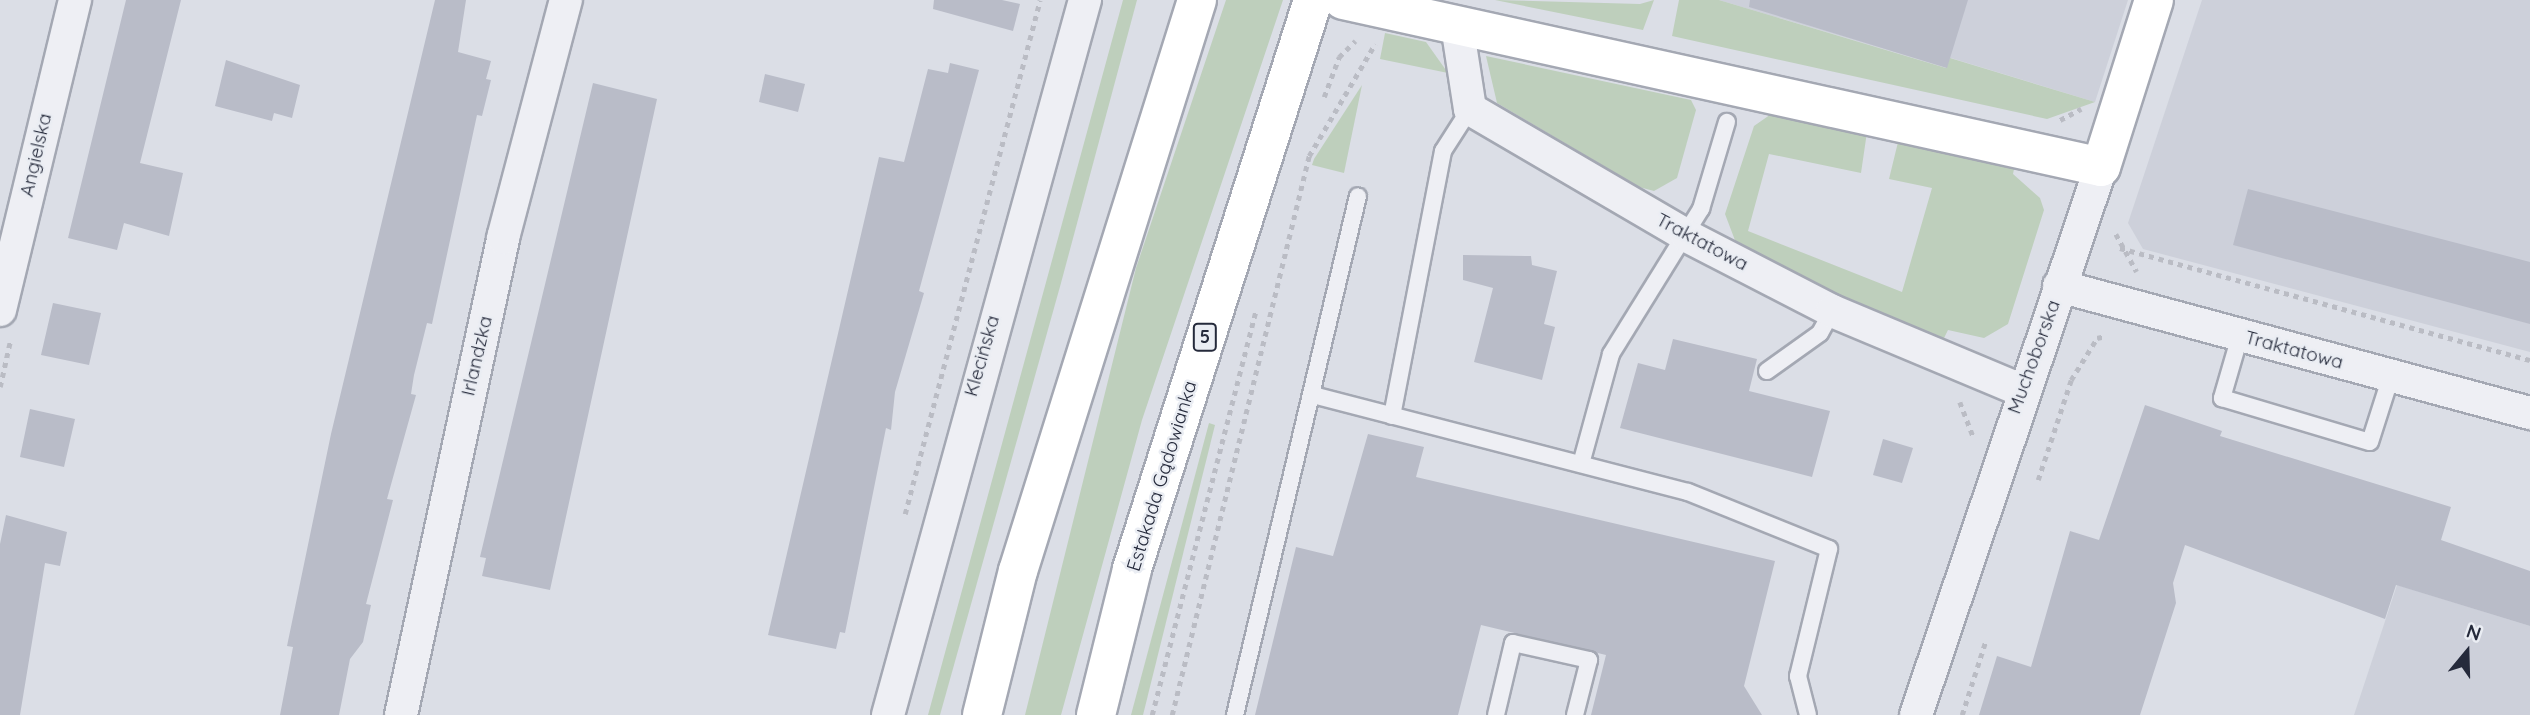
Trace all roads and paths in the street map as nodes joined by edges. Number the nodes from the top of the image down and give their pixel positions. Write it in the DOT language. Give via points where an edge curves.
graph roads {
  1 [pos="75,0"];
  2 [pos="566,0"];
  3 [pos="1040,0"];
  4 [pos="1084,0"];
  5 [pos="1184,0"];
  6 [pos="1197,0"];
  7 [pos="1313,0"];
  8 [pos="2154,0"];
  9 [pos="1436,15"];
  10 [pos="1350,17"];
  11 [pos="1376,32"];
  12 [pos="1178,47"];
  13 [pos="1321,105"];
  14 [pos="1470,109"];
  15 [pos="2088,110"];
  16 [pos="1727,122"];
  17 [pos="2047,126"];
  18 [pos="1306,140"];
  19 [pos="1301,152"];
  20 [pos="2101,167"];
  21 [pos="1358,196"];
  22 [pos="2112,221"];
  23 [pos="1687,236"];
  24 [pos="2120,248"];
  25 [pos="2143,280"];
  26 [pos="2059,286"];
  27 [pos="0,310"];
  28 [pos="1832,311"];
  29 [pos="1252,326"];
  30 [pos="2116,333"];
  31 [pos="2240,336"];
  32 [pos="2530,360"];
  33 [pos="1767,371"];
  34 [pos="2391,376"];
  35 [pos="1952,390"];
  36 [pos="2021,390"];
  37 [pos="1312,395"];
  38 [pos="2530,413"];
  39 [pos="1392,416"];
  40 [pos="1973,440"];
  41 [pos="1581,464"];
  42 [pos="2038,480"];
  43 [pos="904,518"];
  44 [pos="1986,640"];
  45 [pos="401,715"];
  46 [pos="888,715"];
  47 [pos="982,715"];
  48 [pos="1096,715"];
  49 [pos="1152,715"];
  50 [pos="1172,715"];
  51 [pos="1235,715"];
  52 [pos="1496,715"];
  53 [pos="1575,715"];
  54 [pos="1808,715"];
  55 [pos="1916,715"];
  56 [pos="1962,715"];
  1 -- 27 [label="street, Angielska"];
  2 -- 45 [label="street, Irlandzka" via="503,239"];
  3 -- 43 [label="path"];
  4 -- 46 [label="street, Klecińska"];
  5 -- 12 [label="main road"];
  6 -- 12 [label="main road"];
  7 -- 48 [label="main road, Estakada Gądowianka / 5" via="1132,569"];
  8 -- 20 [label="main road, Muchoborska"];
  9 -- 10 [label="main road"];
  9 -- 14 [label="street"];
  9 -- 20 [label="main road"];
  10 -- 13 [label="path"];
  11 -- 50 [label="path" via="1370,60 1309,156"];
  12 -- 47 [label="main road" via="1018,571"];
  14 -- 23 [label="street, Traktatowa"];
  14 -- 39 [label="lane" via="1443,151"];
  15 -- 17 [label="path"];
  16 -- 23 [label="lane"];
  18 -- 19 [label="path"];
  20 -- 26 [label="street, Muchoborska"];
  21 -- 37 [label="lane"];
  22 -- 24 [label="path"];
  23 -- 28 [label="street, Traktatowa"];
  23 -- 41 [label="lane" via="1611,354"];
  24 -- 25 [label="path"];
  24 -- 32 [label="path"];
  26 -- 31 [label="street, Traktatowa"];
  26 -- 36 [label="street, Muchoborska"];
  28 -- 33 [label="lane" via="1820,333"];
  28 -- 36 [label="street, Traktatowa"];
  29 -- 49 [label="path"];
  30 -- 42 [label="path" via="2097,338 2071,380"];
  31 -- 34 [label="street, Traktatowa"];
  31 -- 34 [label="lane" via="2221,398 2370,442"];
  34 -- 38 [label="street, Traktatowa"];
  35 -- 40 [label="path" via="1968,414"];
  36 -- 55 [label="street, Muchoborska"];
  37 -- 39 [label="lane"];
  37 -- 51 [label="lane"];
  39 -- 41 [label="lane"];
  41 -- 54 [label="lane" via="1688,492 1829,549 1798,676"];
  44 -- 56 [label="path"];
  52 -- 53 [label="lane" via="1513,643 1588,660"];
}
